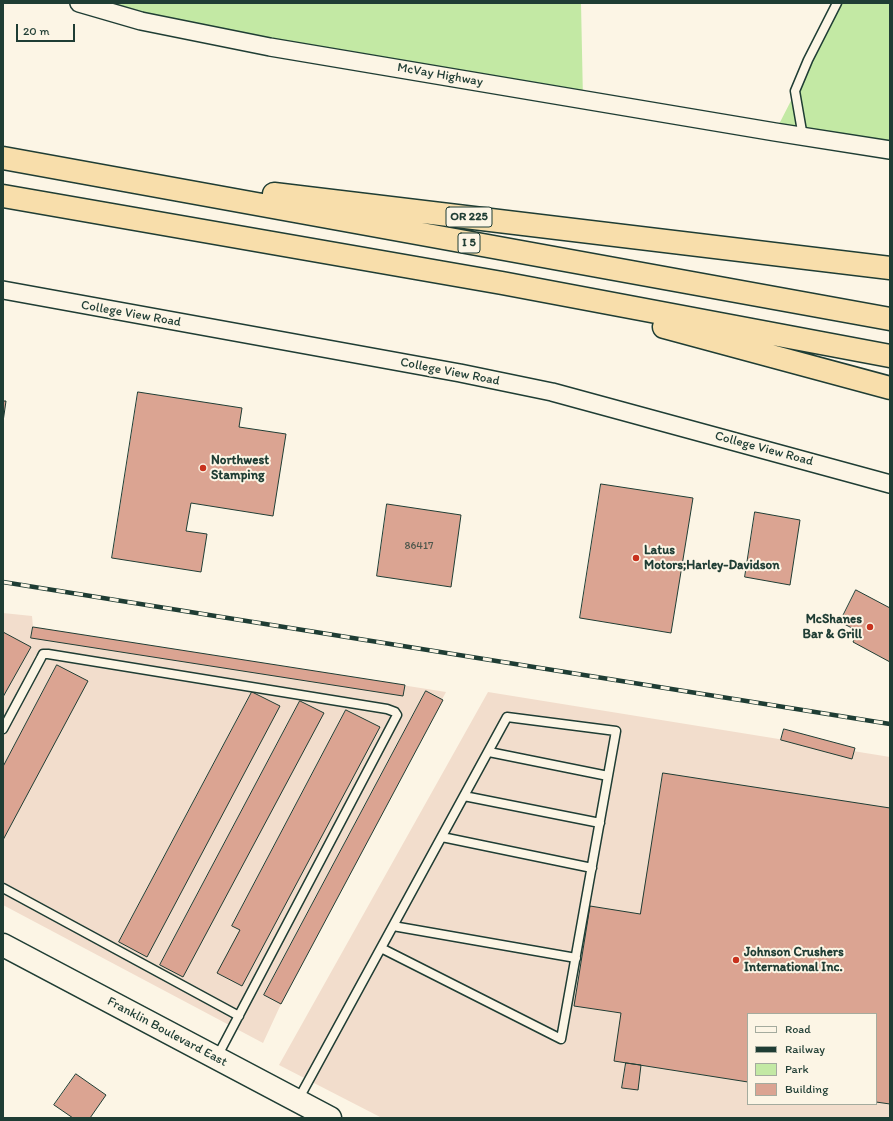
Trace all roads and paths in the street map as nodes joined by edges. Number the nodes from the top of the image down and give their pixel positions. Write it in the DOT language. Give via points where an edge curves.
graph roads {
  1 [pos="79,3"];
  2 [pos="837,3"];
  3 [pos="803,137"];
  4 [pos="890,150"];
  5 [pos="3,158"];
  6 [pos="48,166"];
  7 [pos="3,196"];
  8 [pos="890,268"];
  9 [pos="502,282"];
  10 [pos="3,290"];
  11 [pos="890,320"];
  12 [pos="890,356"];
  13 [pos="890,388"];
  14 [pos="890,484"];
  15 [pos="3,729"];
  16 [pos="488,752"];
  17 [pos="608,776"];
  18 [pos="464,796"];
  19 [pos="600,823"];
  20 [pos="442,837"];
  21 [pos="592,868"];
  22 [pos="3,888"];
  23 [pos="393,926"];
  24 [pos="3,945"];
  25 [pos="381,948"];
  26 [pos="576,958"];
  27 [pos="239,1016"];
  28 [pos="217,1058"];
  29 [pos="297,1100"];
  30 [pos="330,1118"];
  1 -- 3 [label="street, McVay Highway" via="141,21 270,47"];
  2 -- 3 [label="lane" via="795,91"];
  3 -- 4 [label="street, McVay Highway"];
  5 -- 6 [label="highway, I 5"];
  6 -- 8 [label="highway, OR 225"];
  6 -- 11 [label="highway, I 5"];
  7 -- 9 [label="highway"];
  9 -- 12 [label="highway"];
  9 -- 13 [label="highway"];
  10 -- 14 [label="street, College View Road" via="552,392"];
  15 -- 27 [label="lane" via="43,654 387,710 397,715"];
  16 -- 17 [label="lane"];
  16 -- 17 [label="lane" via="507,717 616,731"];
  16 -- 18 [label="lane"];
  17 -- 19 [label="lane"];
  18 -- 19 [label="lane"];
  18 -- 20 [label="lane"];
  19 -- 21 [label="lane"];
  20 -- 21 [label="lane"];
  20 -- 23 [label="lane"];
  21 -- 26 [label="lane"];
  22 -- 27 [label="lane"];
  23 -- 25 [label="lane"];
  23 -- 26 [label="lane"];
  24 -- 28 [label="main road, Franklin Boulevard East"];
  25 -- 26 [label="lane" via="561,1039"];
  25 -- 29 [label="lane"];
  27 -- 28 [label="lane"];
  28 -- 29 [label="main road, Franklin Boulevard East"];
  29 -- 30 [label="main road, Franklin Boulevard East"];
}
